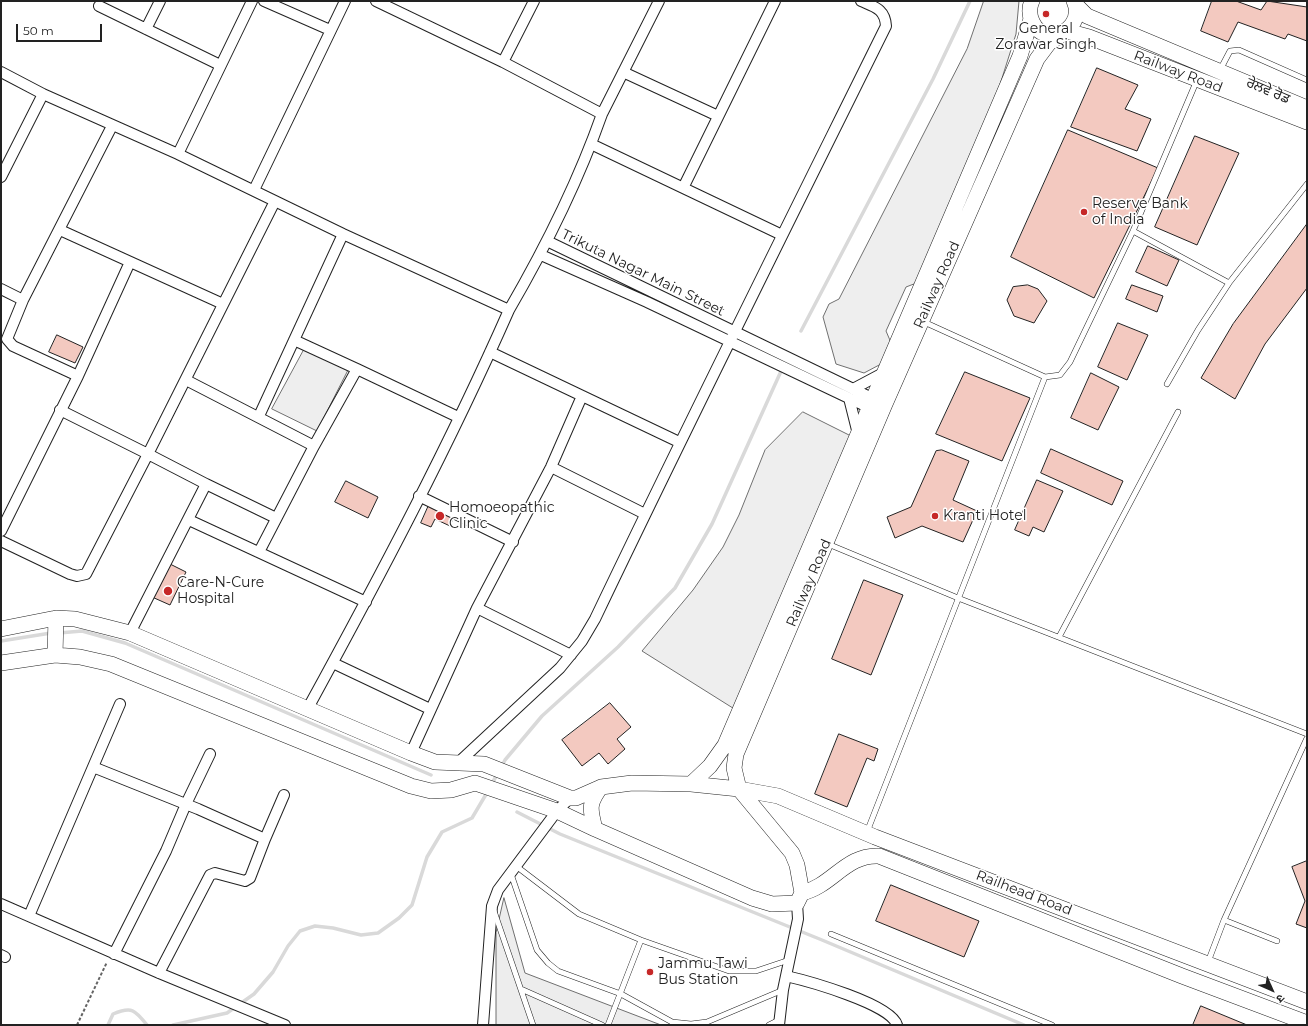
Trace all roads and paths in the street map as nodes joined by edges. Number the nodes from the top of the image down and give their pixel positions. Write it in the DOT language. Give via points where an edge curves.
graph roads {
  1 [pos="160,1"];
  2 [pos="252,1"];
  3 [pos="264,1"];
  4 [pos="345,1"];
  5 [pos="376,1"];
  6 [pos="534,1"];
  7 [pos="659,1"];
  8 [pos="775,1"];
  9 [pos="1032,1"];
  10 [pos="867,2"];
  11 [pos="1076,4"];
  12 [pos="99,6"];
  13 [pos="1031,19"];
  14 [pos="146,29"];
  15 [pos="330,30"];
  16 [pos="1066,31"];
  17 [pos="503,62"];
  18 [pos="220,65"];
  19 [pos="1219,71"];
  20 [pos="1,72"];
  21 [pos="623,72"];
  22 [pos="1198,79"];
  23 [pos="1307,80"];
  24 [pos="44,94"];
  25 [pos="1307,108"];
  26 [pos="602,114"];
  27 [pos="718,116"];
  28 [pos="1307,122"];
  29 [pos="112,126"];
  30 [pos="591,144"];
  31 [pos="178,154"];
  32 [pos="4,163"];
  33 [pos="1,177"];
  34 [pos="1307,184"];
  35 [pos="684,186"];
  36 [pos="254,190"];
  37 [pos="275,202"];
  38 [pos="60,230"];
  39 [pos="1133,231"];
  40 [pos="342,234"];
  41 [pos="782,235"];
  42 [pos="547,241"];
  43 [pos="541,255"];
  44 [pos="130,262"];
  45 [pos="1229,283"];
  46 [pos="1,289"];
  47 [pos="23,300"];
  48 [pos="223,304"];
  49 [pos="509,310"];
  50 [pos="922,321"];
  51 [pos="733,338"];
  52 [pos="294,340"];
  53 [pos="490,352"];
  54 [pos="357,369"];
  55 [pos="885,372"];
  56 [pos="78,376"];
  57 [pos="1045,377"];
  58 [pos="186,380"];
  59 [pos="1167,384"];
  60 [pos="851,394"];
  61 [pos="582,396"];
  62 [pos="877,406"];
  63 [pos="60,410"];
  64 [pos="1178,412"];
  65 [pos="259,416"];
  66 [pos="458,417"];
  67 [pos="858,434"];
  68 [pos="679,442"];
  69 [pos="314,446"];
  70 [pos="148,454"];
  71 [pos="551,467"];
  72 [pos="206,484"];
  73 [pos="419,496"];
  74 [pos="644,514"];
  75 [pos="276,518"];
  76 [pos="189,520"];
  77 [pos="1,531"];
  78 [pos="1,541"];
  79 [pos="513,542"];
  80 [pos="827,543"];
  81 [pos="259,552"];
  82 [pos="958,598"];
  83 [pos="366,602"];
  84 [pos="477,608"];
  85 [pos="56,623"];
  86 [pos="1,629"];
  87 [pos="130,633"];
  88 [pos="1059,637"];
  89 [pos="55,652"];
  90 [pos="571,655"];
  91 [pos="333,662"];
  92 [pos="1,663"];
  93 [pos="763,674"];
  94 [pos="120,704"];
  95 [pos="308,708"];
  96 [pos="430,709"];
  97 [pos="1307,734"];
  98 [pos="1307,738"];
  99 [pos="411,753"];
  100 [pos="210,754"];
  101 [pos="459,762"];
  102 [pos="93,767"];
  103 [pos="691,784"];
  104 [pos="601,787"];
  105 [pos="739,789"];
  106 [pos="284,795"];
  107 [pos="570,798"];
  108 [pos="186,804"];
  109 [pos="554,815"];
  110 [pos="595,829"];
  111 [pos="867,833"];
  112 [pos="266,839"];
  113 [pos="513,870"];
  114 [pos="800,898"];
  115 [pos="1,904"];
  116 [pos="492,906"];
  117 [pos="29,916"];
  118 [pos="1224,920"];
  119 [pos="831,934"];
  120 [pos="641,940"];
  121 [pos="1277,941"];
  122 [pos="114,954"];
  123 [pos="1191,956"];
  124 [pos="790,957"];
  125 [pos="1208,963"];
  126 [pos="159,973"];
  127 [pos="786,976"];
  128 [pos="1182,976"];
  129 [pos="521,989"];
  130 [pos="783,990"];
  131 [pos="621,994"];
  132 [pos="1307,1002"];
  133 [pos="779,1022"];
  134 [pos="1307,1023"];
  135 [pos="77,1025"];
  136 [pos="285,1025"];
  137 [pos="482,1025"];
  138 [pos="533,1025"];
  139 [pos="602,1025"];
  140 [pos="608,1025"];
  141 [pos="770,1025"];
  142 [pos="898,1025"];
  143 [pos="1052,1025"];
  1 -- 14 [label="street"];
  2 -- 18 [label="street"];
  3 -- 15 [label="street"];
  4 -- 15 [label="street"];
  5 -- 17 [label="street"];
  6 -- 17 [label="street"];
  7 -- 21 [label="street, Trikuta Nagar Main Street"];
  8 -- 27 [label="street"];
  9 -- 13 [label="main road"];
  10 -- 41 [label="street" via="885,16 886,26"];
  11 -- 16 [label="main road" via="1076,18"];
  11 -- 19 [label="main road, ਰੇਲਵੇ ਰੋਡ" via="1086,16"];
  12 -- 14 [label="street"];
  13 -- 16 [label="main road" via="1036,28 1043,33"];
  13 -- 55 [label="main road" via="1020,56"];
  14 -- 18 [label="street"];
  15 -- 36 [label="street"];
  16 -- 22 [label="main road, Railway Road" via="1089,37"];
  16 -- 50 [label="main road, Railway Road" via="1049,43 1037,59"];
  17 -- 26 [label="street"];
  18 -- 31 [label="street"];
  19 -- 23 [label="lane" via="1230,51 1238,50"];
  19 -- 25 [label="main road, ਰੇਲਵੇ ਰੋਡ"];
  20 -- 24 [label="street"];
  21 -- 26 [label="street, Trikuta Nagar Main Street"];
  21 -- 27 [label="street"];
  22 -- 28 [label="main road, Railway Road"];
  22 -- 39 [label="lane"];
  24 -- 29 [label="street"];
  24 -- 32 [label="street"];
  26 -- 30 [label="street, Trikuta Nagar Main Street"];
  27 -- 35 [label="street"];
  29 -- 31 [label="street"];
  29 -- 38 [label="street"];
  30 -- 35 [label="street"];
  30 -- 42 [label="street, Trikuta Nagar Main Street"];
  31 -- 36 [label="street"];
  32 -- 33 [label="street"];
  34 -- 45 [label="lane"];
  35 -- 41 [label="street"];
  36 -- 37 [label="street"];
  37 -- 40 [label="street"];
  37 -- 48 [label="street"];
  38 -- 44 [label="street"];
  38 -- 47 [label="street"];
  39 -- 45 [label="lane"];
  39 -- 57 [label="lane" via="1070,362 1060,376"];
  40 -- 49 [label="street"];
  40 -- 52 [label="street"];
  41 -- 51 [label="street"];
  42 -- 43 [label="street"];
  42 -- 51 [label="street, Trikuta Nagar Main Street"];
  43 -- 49 [label="street"];
  43 -- 51 [label="street"];
  44 -- 48 [label="street"];
  44 -- 56 [label="street"];
  45 -- 59 [label="lane"];
  46 -- 47 [label="street"];
  47 -- 56 [label="street" via="8,335 8,342"];
  48 -- 58 [label="street"];
  49 -- 53 [label="street"];
  50 -- 57 [label="lane"];
  50 -- 62 [label="main road, Railway Road"];
  51 -- 60 [label="street, Trikuta Nagar Main Street"];
  51 -- 68 [label="street"];
  52 -- 54 [label="street"];
  52 -- 65 [label="street"];
  53 -- 61 [label="street"];
  53 -- 66 [label="street"];
  54 -- 66 [label="street"];
  54 -- 69 [label="street"];
  55 -- 60 [label="street"];
  55 -- 62 [label="main road"];
  56 -- 63 [label="street"];
  57 -- 82 [label="lane"];
  58 -- 65 [label="street"];
  58 -- 70 [label="street"];
  60 -- 62 [label="street, Trikuta Nagar Main Street"];
  60 -- 67 [label="street"];
  61 -- 68 [label="street"];
  61 -- 71 [label="street"];
  62 -- 67 [label="main road"];
  62 -- 80 [label="main road, Railway Road"];
  63 -- 70 [label="street"];
  63 -- 77 [label="street"];
  64 -- 88 [label="lane"];
  65 -- 69 [label="street"];
  66 -- 73 [label="street"];
  67 -- 93 [label="main road"];
  68 -- 74 [label="street"];
  69 -- 75 [label="street"];
  70 -- 72 [label="street"];
  70 -- 78 [label="street" via="86,574 70,574"];
  71 -- 74 [label="street"];
  71 -- 79 [label="street"];
  72 -- 75 [label="street"];
  72 -- 76 [label="street"];
  73 -- 79 [label="street"];
  73 -- 83 [label="street"];
  74 -- 90 [label="street" via="595,619"];
  75 -- 81 [label="street"];
  76 -- 81 [label="street"];
  76 -- 87 [label="street"];
  79 -- 84 [label="street"];
  80 -- 82 [label="lane"];
  80 -- 93 [label="main road, Railway Road"];
  81 -- 83 [label="street"];
  82 -- 88 [label="lane"];
  82 -- 111 [label="lane"];
  83 -- 91 [label="street"];
  84 -- 90 [label="street"];
  84 -- 96 [label="street"];
  85 -- 86 [label="main road"];
  85 -- 87 [label="main road" via="75,619"];
  85 -- 89 [label="main road"];
  87 -- 95 [label="main road"];
  88 -- 97 [label="lane"];
  89 -- 92 [label="main road"];
  89 -- 109 [label="main road" via="111,664 411,786 431,791 451,790 475,783 520,797"];
  90 -- 101 [label="street"];
  91 -- 95 [label="street"];
  91 -- 96 [label="street"];
  93 -- 103 [label="main road" via="725,745 710,766"];
  93 -- 105 [label="main road, Railway Road" via="736,754 734,768"];
  94 -- 102 [label="street"];
  95 -- 99 [label="main road"];
  96 -- 99 [label="street"];
  98 -- 118 [label="lane"];
  99 -- 101 [label="main road" via="435,762"];
  100 -- 108 [label="street"];
  101 -- 107 [label="main road" via="484,764"];
  102 -- 108 [label="street"];
  102 -- 117 [label="street"];
  103 -- 104 [label="main road, Railhead Road" via="632,783"];
  103 -- 105 [label="main road, Railhead Road"];
  104 -- 107 [label="main road, Railhead Road" via="576,798"];
  104 -- 110 [label="main road" via="592,799 590,809"];
  105 -- 111 [label="main road, Railhead Road" via="778,796"];
  105 -- 114 [label="main road" via="792,853 798,865"];
  106 -- 112 [label="street"];
  107 -- 109 [label="street"];
  108 -- 112 [label="street"];
  108 -- 122 [label="street" via="166,851"];
  109 -- 110 [label="main road"];
  109 -- 113 [label="street"];
  110 -- 114 [label="main road" via="752,898 772,904"];
  111 -- 123 [label="main road, Railhead Road"];
  112 -- 126 [label="street" via="250,878 245,881 215,873 210,875"];
  113 -- 116 [label="street" via="498,890"];
  113 -- 120 [label="lane" via="579,914"];
  113 -- 131 [label="lane" via="537,950 548,963 558,971"];
  114 -- 124 [label="street"];
  114 -- 128 [label="main road, Railhead Road" via="859,858 879,856"];
  115 -- 117 [label="street"];
  116 -- 129 [label="lane" via="503,931"];
  116 -- 137 [label="street"];
  117 -- 122 [label="street"];
  118 -- 121 [label="lane"];
  118 -- 125 [label="lane"];
  119 -- 143 [label="lane"];
  120 -- 124 [label="lane" via="729,972 756,971"];
  120 -- 131 [label="lane"];
  122 -- 126 [label="street"];
  122 -- 135 [label="path" via="103,967"];
  123 -- 125 [label="main road, Railhead Road"];
  123 -- 128 [label="main road"];
  124 -- 127 [label="street"];
  125 -- 132 [label="main road, Railhead Road"];
  126 -- 136 [label="street"];
  127 -- 130 [label="street"];
  127 -- 142 [label="street" via="811,982 878,1007 896,1019"];
  128 -- 134 [label="main road, Railhead Road"];
  129 -- 138 [label="lane"];
  129 -- 139 [label="lane"];
  130 -- 131 [label="lane" via="719,1018 691,1024 672,1022"];
  130 -- 133 [label="street"];
  131 -- 140 [label="lane"];
  133 -- 141 [label="lane"];
}
